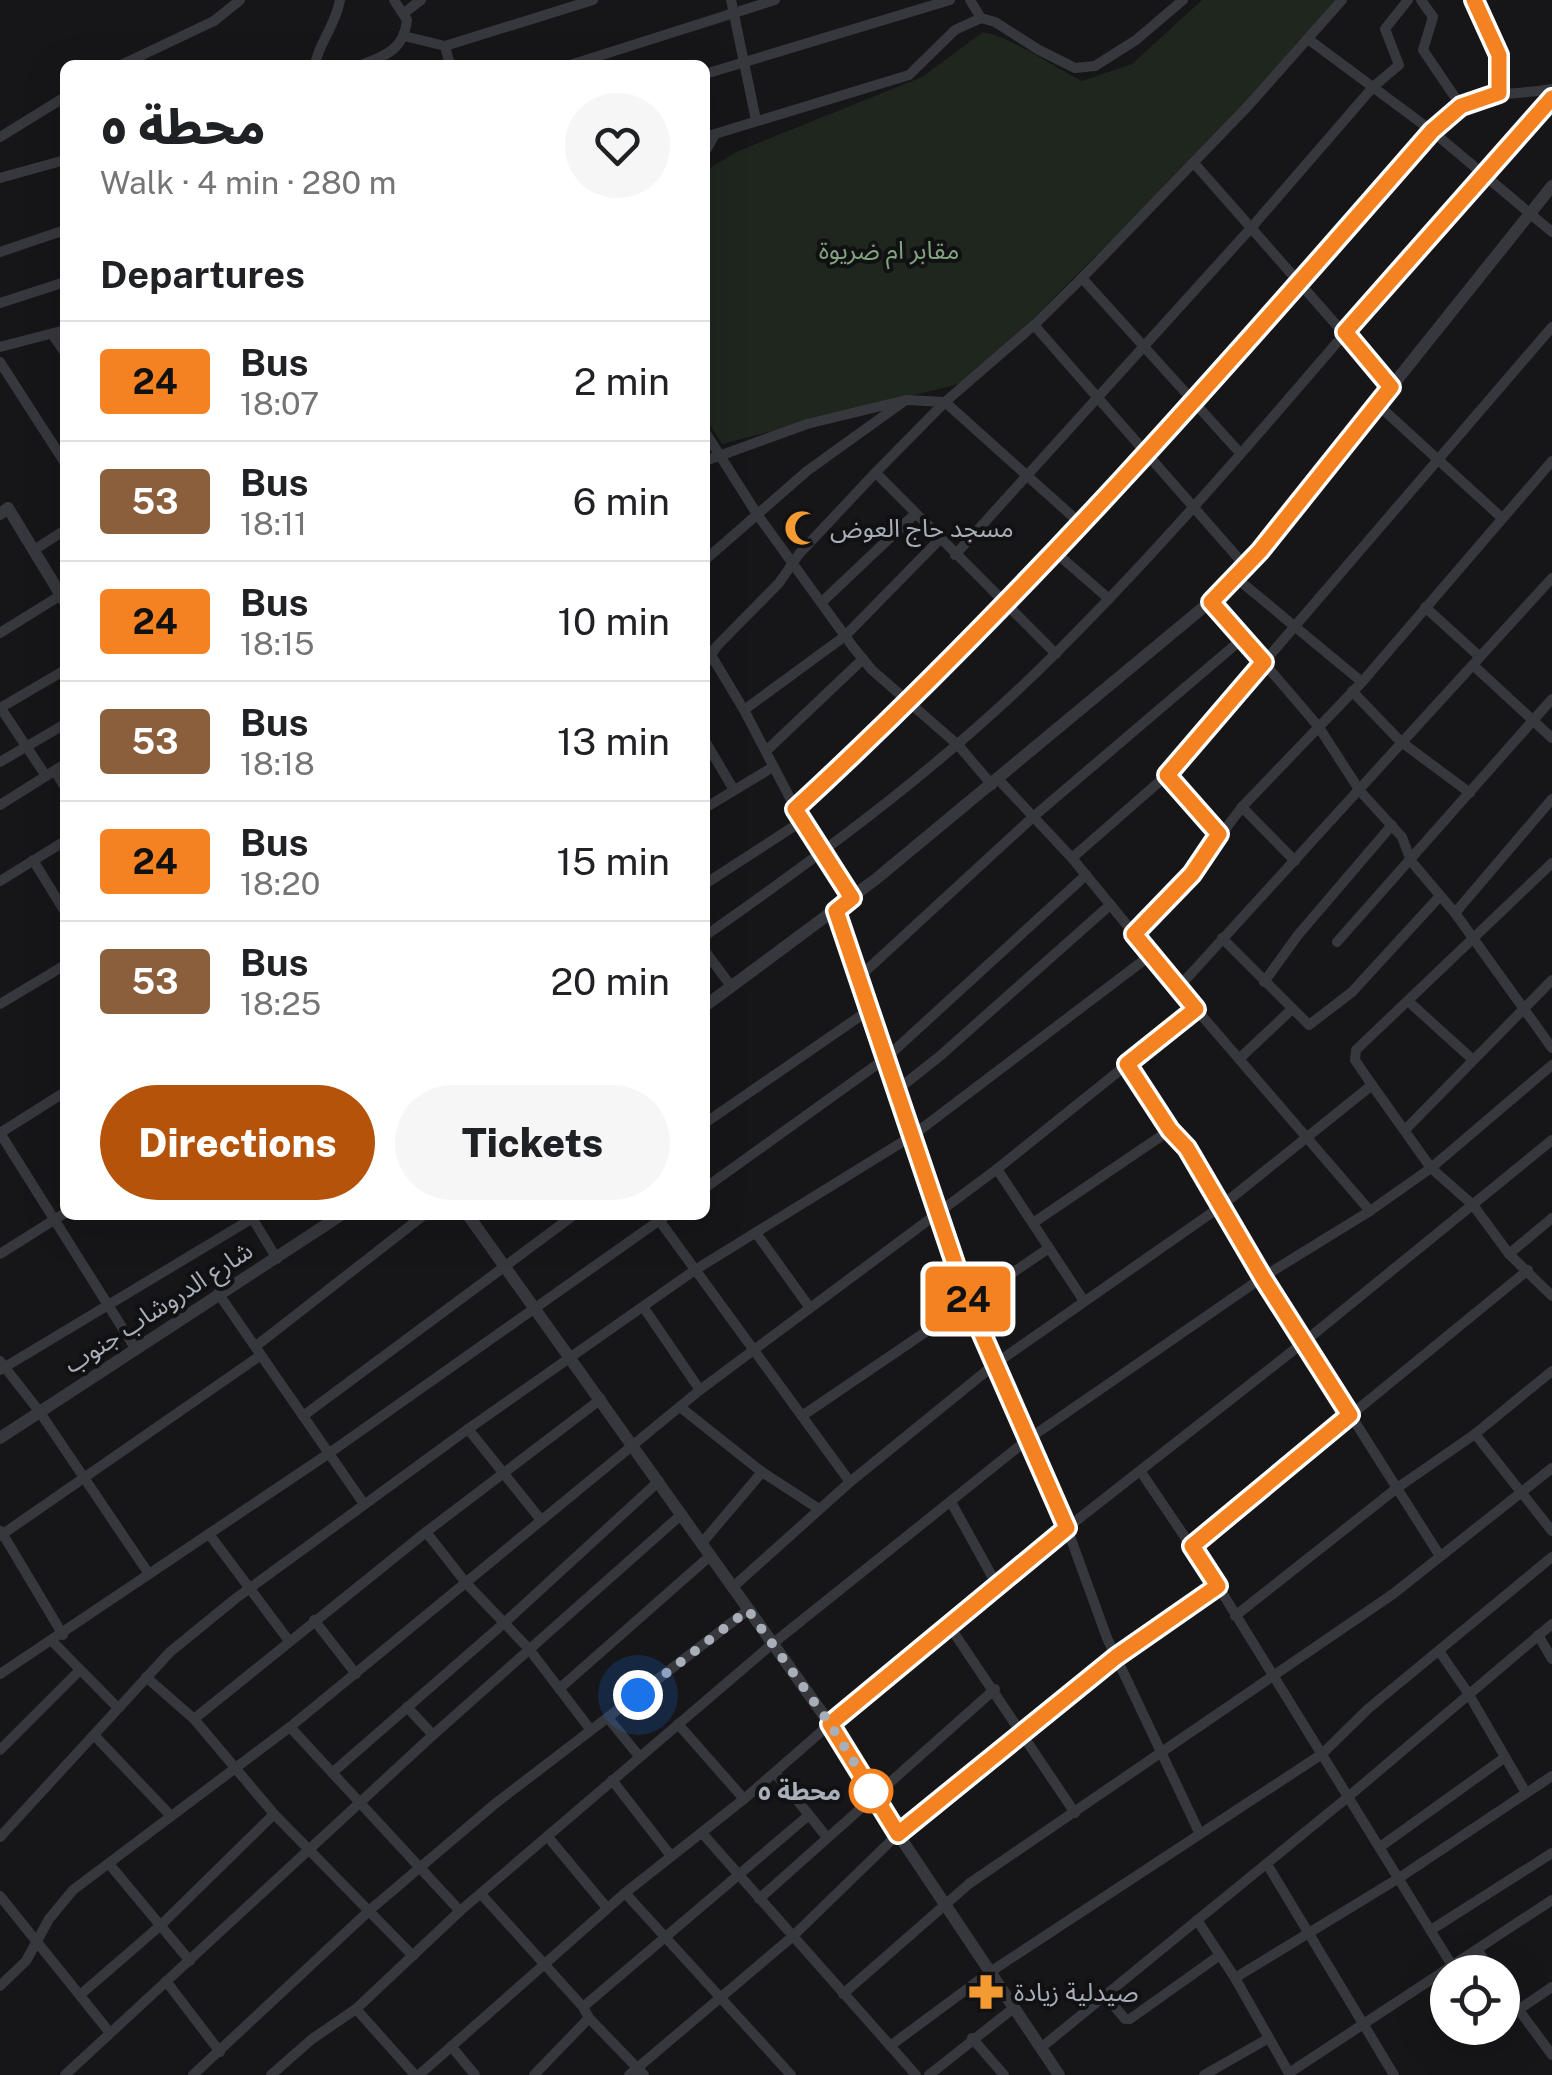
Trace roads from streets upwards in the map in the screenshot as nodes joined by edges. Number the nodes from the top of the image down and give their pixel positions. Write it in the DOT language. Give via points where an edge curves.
graph roads {
  1 [pos="240,0"];
  2 [pos="340,0"];
  3 [pos="394,0"];
  4 [pos="421,0"];
  5 [pos="536,0"];
  6 [pos="592,0"];
  7 [pos="775,0"];
  8 [pos="950,0"];
  9 [pos="970,0"];
  10 [pos="1342,0"];
  11 [pos="1408,0"];
  12 [pos="1421,0"];
  13 [pos="1474,0"];
  14 [pos="1177,2"];
  15 [pos="733,6"];
  16 [pos="404,14"];
  17 [pos="544,14"];
  18 [pos="981,18"];
  19 [pos="404,36"];
  20 [pos="1308,39"];
  21 [pos="444,46"];
  22 [pos="132,60"];
  23 [pos="316,60"];
  24 [pos="374,60"];
  25 [pos="448,60"];
  26 [pos="584,60"];
  27 [pos="744,61"];
  28 [pos="710,72"];
  29 [pos="1373,86"];
  30 [pos="1552,89"];
  31 [pos="1499,93"];
  32 [pos="1552,98"];
  33 [pos="60,99"];
  34 [pos="1461,106"];
  35 [pos="756,120"];
  36 [pos="1432,131"];
  37 [pos="710,136"];
  38 [pos="0,137"];
  39 [pos="60,161"];
  40 [pos="1194,163"];
  41 [pos="1482,174"];
  42 [pos="0,178"];
  43 [pos="1552,186"];
  44 [pos="1529,215"];
  45 [pos="1251,228"];
  46 [pos="60,232"];
  47 [pos="1552,232"];
  48 [pos="0,252"];
  49 [pos="1082,278"];
  50 [pos="1299,283"];
  51 [pos="60,284"];
  52 [pos="0,303"];
  53 [pos="1034,325"];
  54 [pos="1552,328"];
  55 [pos="60,332"];
  56 [pos="1345,332"];
  57 [pos="52,334"];
  58 [pos="60,346"];
  59 [pos="0,347"];
  60 [pos="1144,348"];
  61 [pos="0,362"];
  62 [pos="1391,387"];
  63 [pos="1099,396"];
  64 [pos="906,400"];
  65 [pos="945,402"];
  66 [pos="1192,403"];
  67 [pos="1377,404"];
  68 [pos="710,439"];
  69 [pos="721,454"];
  70 [pos="1147,454"];
  71 [pos="1240,454"];
  72 [pos="60,455"];
  73 [pos="710,458"];
  74 [pos="1437,459"];
  75 [pos="1552,461"];
  76 [pos="876,473"];
  77 [pos="1027,475"];
  78 [pos="3,506"];
  79 [pos="1195,506"];
  80 [pos="757,514"];
  81 [pos="916,514"];
  82 [pos="1502,518"];
  83 [pos="1081,524"];
  84 [pos="60,533"];
  85 [pos="940,539"];
  86 [pos="34,550"];
  87 [pos="1054,551"];
  88 [pos="956,555"];
  89 [pos="710,556"];
  90 [pos="796,564"];
  91 [pos="1246,567"];
  92 [pos="1235,578"];
  93 [pos="1552,578"];
  94 [pos="60,593"];
  95 [pos="1109,599"];
  96 [pos="60,600"];
  97 [pos="822,602"];
  98 [pos="1211,602"];
  99 [pos="1003,604"];
  100 [pos="1425,607"];
  101 [pos="1296,625"];
  102 [pos="0,634"];
  103 [pos="846,636"];
  104 [pos="1242,639"];
  105 [pos="1056,654"];
  106 [pos="710,659"];
  107 [pos="863,659"];
  108 [pos="1477,661"];
  109 [pos="710,662"];
  110 [pos="1264,662"];
  111 [pos="60,673"];
  112 [pos="1362,682"];
  113 [pos="1352,691"];
  114 [pos="1552,699"];
  115 [pos="910,702"];
  116 [pos="0,708"];
  117 [pos="744,710"];
  118 [pos="1534,722"];
  119 [pos="1318,726"];
  120 [pos="60,727"];
  121 [pos="1552,738"];
  122 [pos="1400,741"];
  123 [pos="958,745"];
  124 [pos="26,747"];
  125 [pos="710,749"];
  126 [pos="766,751"];
  127 [pos="0,762"];
  128 [pos="773,768"];
  129 [pos="55,770"];
  130 [pos="1167,775"];
  131 [pos="994,782"];
  132 [pos="734,790"];
  133 [pos="1360,791"];
  134 [pos="1470,793"];
  135 [pos="1552,799"];
  136 [pos="0,805"];
  137 [pos="710,805"];
  138 [pos="1242,807"];
  139 [pos="795,809"];
  140 [pos="1033,818"];
  141 [pos="802,821"];
  142 [pos="1392,825"];
  143 [pos="1219,834"];
  144 [pos="60,844"];
  145 [pos="824,853"];
  146 [pos="1072,858"];
  147 [pos="33,860"];
  148 [pos="1295,861"];
  149 [pos="1410,861"];
  150 [pos="1552,864"];
  151 [pos="1086,875"];
  152 [pos="0,881"];
  153 [pos="710,881"];
  154 [pos="1440,896"];
  155 [pos="852,898"];
  156 [pos="60,904"];
  157 [pos="1110,905"];
  158 [pos="836,911"];
  159 [pos="1455,913"];
  160 [pos="710,933"];
  161 [pos="1134,934"];
  162 [pos="1222,938"];
  163 [pos="1474,940"];
  164 [pos="1338,942"];
  165 [pos="1152,954"];
  166 [pos="710,958"];
  167 [pos="60,967"];
  168 [pos="857,978"];
  169 [pos="1552,980"];
  170 [pos="1264,982"];
  171 [pos="731,986"];
  172 [pos="1178,988"];
  173 [pos="1408,1000"];
  174 [pos="710,1002"];
  175 [pos="0,1004"];
  176 [pos="1523,1008"];
  177 [pos="1196,1009"];
  178 [pos="869,1010"];
  179 [pos="1291,1010"];
  180 [pos="1552,1048"];
  181 [pos="886,1058"];
  182 [pos="1239,1059"];
  183 [pos="1472,1059"];
  184 [pos="1127,1064"];
  185 [pos="1552,1064"];
  186 [pos="1372,1085"];
  187 [pos="897,1090"];
  188 [pos="60,1095"];
  189 [pos="710,1120"];
  190 [pos="1170,1130"];
  191 [pos="1405,1130"];
  192 [pos="0,1133"];
  193 [pos="912,1136"];
  194 [pos="1308,1139"];
  195 [pos="1552,1140"];
  196 [pos="1431,1168"];
  197 [pos="997,1169"];
  198 [pos="710,1184"];
  199 [pos="1473,1205"];
  200 [pos="1220,1207"];
  201 [pos="1370,1211"];
  202 [pos="939,1212"];
  203 [pos="60,1216"];
  204 [pos="1552,1218"];
  205 [pos="247,1220"];
  206 [pos="256,1220"];
  207 [pos="334,1220"];
  208 [pos="418,1220"];
  209 [pos="472,1220"];
  210 [pos="567,1220"];
  211 [pos="660,1220"];
  212 [pos="664,1220"];
  213 [pos="52,1221"];
  214 [pos="1034,1223"];
  215 [pos="756,1233"];
  216 [pos="1049,1248"];
  217 [pos="0,1254"];
  218 [pos="1509,1254"];
  219 [pos="277,1258"];
  220 [pos="505,1264"];
  221 [pos="695,1270"];
  222 [pos="1528,1270"];
  223 [pos="1263,1278"];
  224 [pos="218,1292"];
  225 [pos="1552,1296"];
  226 [pos="1084,1301"];
  227 [pos="968,1302"];
  228 [pos="107,1304"];
  229 [pos="644,1308"];
  230 [pos="810,1308"];
  231 [pos="538,1309"];
  232 [pos="1304,1342"];
  233 [pos="135,1348"];
  234 [pos="754,1350"];
  235 [pos="259,1351"];
  236 [pos="573,1358"];
  237 [pos="995,1364"];
  238 [pos="2,1366"];
  239 [pos="1552,1371"];
  240 [pos="700,1390"];
  241 [pos="601,1399"];
  242 [pos="680,1406"];
  243 [pos="39,1411"];
  244 [pos="1350,1415"];
  245 [pos="303,1416"];
  246 [pos="802,1416"];
  247 [pos="468,1430"];
  248 [pos="1475,1434"];
  249 [pos="0,1438"];
  250 [pos="1027,1440"];
  251 [pos="633,1444"];
  252 [pos="328,1454"];
  253 [pos="1552,1468"];
  254 [pos="762,1472"];
  255 [pos="1141,1472"];
  256 [pos="503,1474"];
  257 [pos="84,1477"];
  258 [pos="659,1481"];
  259 [pos="850,1482"];
  260 [pos="1396,1488"];
  261 [pos="1522,1493"];
  262 [pos="951,1502"];
  263 [pos="364,1504"];
  264 [pos="819,1509"];
  265 [pos="682,1514"];
  266 [pos="541,1520"];
  267 [pos="1067,1528"];
  268 [pos="1552,1531"];
  269 [pos="426,1532"];
  270 [pos="1,1534"];
  271 [pos="209,1534"];
  272 [pos="1192,1546"];
  273 [pos="706,1549"];
  274 [pos="1440,1556"];
  275 [pos="1552,1557"];
  276 [pos="149,1574"];
  277 [pos="466,1583"];
  278 [pos="733,1586"];
  279 [pos="1218,1586"];
  280 [pos="998,1587"];
  281 [pos="248,1590"];
  282 [pos="748,1610"];
  283 [pos="1235,1616"];
  284 [pos="314,1620"];
  285 [pos="502,1624"];
  286 [pos="1552,1624"];
  287 [pos="950,1626"];
  288 [pos="63,1635"];
  289 [pos="1538,1636"];
  290 [pos="52,1641"];
  291 [pos="289,1641"];
  292 [pos="771,1645"];
  293 [pos="529,1649"];
  294 [pos="1439,1651"];
  295 [pos="1116,1657"];
  296 [pos="1552,1659"];
  297 [pos="79,1671"];
  298 [pos="0,1674"];
  299 [pos="356,1674"];
  300 [pos="146,1677"];
  301 [pos="1274,1678"];
  302 [pos="559,1689"];
  303 [pos="994,1690"];
  304 [pos="1468,1693"];
  305 [pos="406,1707"];
  306 [pos="118,1708"];
  307 [pos="608,1718"];
  308 [pos="194,1719"];
  309 [pos="678,1724"];
  310 [pos="830,1724"];
  311 [pos="290,1726"];
  312 [pos="590,1729"];
  313 [pos="1024,1732"];
  314 [pos="94,1735"];
  315 [pos="433,1736"];
  316 [pos="0,1750"];
  317 [pos="1163,1754"];
  318 [pos="1322,1754"];
  319 [pos="639,1756"];
  320 [pos="1504,1758"];
  321 [pos="236,1766"];
  322 [pos="332,1773"];
  323 [pos="775,1773"];
  324 [pos="1552,1776"];
  325 [pos="612,1780"];
  326 [pos="1526,1793"];
  327 [pos="874,1794"];
  328 [pos="1348,1797"];
  329 [pos="744,1799"];
  330 [pos="360,1803"];
  331 [pos="1075,1813"];
  332 [pos="274,1814"];
  333 [pos="809,1815"];
  334 [pos="172,1816"];
  335 [pos="1199,1832"];
  336 [pos="702,1833"];
  337 [pos="898,1834"];
  338 [pos="826,1836"];
  339 [pos="0,1837"];
  340 [pos="548,1837"];
  341 [pos="1380,1847"];
  342 [pos="310,1848"];
  343 [pos="1552,1853"];
  344 [pos="672,1856"];
  345 [pos="110,1864"];
  346 [pos="1267,1864"];
  347 [pos="422,1867"];
  348 [pos="739,1876"];
  349 [pos="1400,1878"];
  350 [pos="625,1893"];
  351 [pos="481,1894"];
  352 [pos="0,1896"];
  353 [pos="759,1899"];
  354 [pos="1552,1900"];
  355 [pos="945,1904"];
  356 [pos="607,1908"];
  357 [pos="371,1909"];
  358 [pos="460,1910"];
  359 [pos="1196,1920"];
  360 [pos="161,1925"];
  361 [pos="1431,1930"];
  362 [pos="1310,1933"];
  363 [pos="792,1937"];
  364 [pos="666,1940"];
  365 [pos="37,1943"];
  366 [pos="1478,1951"];
  367 [pos="1220,1955"];
  368 [pos="1446,1955"];
  369 [pos="1472,1955"];
  370 [pos="1481,1955"];
  371 [pos="412,1956"];
  372 [pos="190,1961"];
  373 [pos="543,1964"];
  374 [pos="990,1972"];
  375 [pos="1235,1978"];
  376 [pos="166,1981"];
  377 [pos="1430,1982"];
  378 [pos="0,1986"];
  379 [pos="1552,1987"];
  380 [pos="843,1994"];
  381 [pos="80,1995"];
  382 [pos="1106,1996"];
  383 [pos="722,1999"];
  384 [pos="1015,2008"];
  385 [pos="356,2009"];
  386 [pos="1520,2009"];
  387 [pos="586,2012"];
  388 [pos="1520,2013"];
  389 [pos="1364,2025"];
  390 [pos="110,2033"];
  391 [pos="972,2038"];
  392 [pos="1268,2038"];
  393 [pos="451,2046"];
  394 [pos="890,2046"];
  395 [pos="1042,2048"];
  396 [pos="220,2052"];
  397 [pos="1552,2055"];
  398 [pos="637,2073"];
  399 [pos="1054,2073"];
  400 [pos="275,2074"];
  401 [pos="1290,2074"];
  402 [pos="64,2075"];
  403 [pos="193,2075"];
  404 [pos="417,2075"];
  405 [pos="476,2075"];
  406 [pos="534,2075"];
  407 [pos="791,2075"];
  408 [pos="916,2075"];
  409 [pos="929,2075"];
  410 [pos="1004,2075"];
  411 [pos="1204,2075"];
  412 [pos="1394,2075"];
  1 -- 22 [label="street"];
  2 -- 23 [label="street"];
  3 -- 16 [label="street"];
  4 -- 16 [label="street"];
  5 -- 17 [label="street"];
  6 -- 17 [label="street"];
  7 -- 15 [label="street"];
  8 -- 27 [label="street"];
  9 -- 18 [label="street"];
  10 -- 20 [label="street"];
  11 -- 29 [label="street" via="1384,29 1398,66"];
  12 -- 34 [label="street" via="1433,16 1423,50"];
  13 -- 31 [label="street" via="1499,55"];
  14 -- 18 [label="street" via="1106,61 1080,70"];
  15 -- 26 [label="street"];
  15 -- 27 [label="street"];
  16 -- 19 [label="street"];
  17 -- 21 [label="street"];
  18 -- 35 [label="street" via="955,30 909,75"];
  19 -- 21 [label="street"];
  19 -- 24 [label="street" via="392,52"];
  20 -- 29 [label="street"];
  20 -- 40 [label="street"];
  21 -- 25 [label="street"];
  27 -- 28 [label="street"];
  27 -- 35 [label="street"];
  29 -- 36 [label="street"];
  29 -- 45 [label="street"];
  30 -- 31 [label="street"];
  31 -- 34 [label="street"];
  32 -- 41 [label="street"];
  33 -- 38 [label="street"];
  34 -- 36 [label="street"];
  35 -- 37 [label="street"];
  36 -- 41 [label="street"];
  36 -- 50 [label="street"];
  39 -- 42 [label="street"];
  40 -- 45 [label="street"];
  40 -- 49 [label="street"];
  41 -- 44 [label="street"];
  41 -- 56 [label="street"];
  43 -- 44 [label="street"];
  44 -- 47 [label="street"];
  44 -- 62 [label="street"];
  45 -- 50 [label="street"];
  45 -- 60 [label="street"];
  46 -- 48 [label="street"];
  49 -- 53 [label="street"];
  49 -- 60 [label="street"];
  50 -- 56 [label="street"];
  50 -- 66 [label="street"];
  51 -- 52 [label="street"];
  53 -- 63 [label="street"];
  53 -- 65 [label="street"];
  54 -- 74 [label="street"];
  55 -- 57 [label="street"];
  56 -- 62 [label="street"];
  56 -- 71 [label="street"];
  57 -- 58 [label="street"];
  57 -- 59 [label="street"];
  60 -- 63 [label="street"];
  60 -- 66 [label="street"];
  61 -- 72 [label="street"];
  62 -- 67 [label="street"];
  63 -- 70 [label="street"];
  63 -- 77 [label="street"];
  64 -- 65 [label="street"];
  64 -- 69 [label="street"];
  64 -- 80 [label="street"];
  65 -- 76 [label="street"];
  65 -- 77 [label="street"];
  66 -- 70 [label="street"];
  66 -- 71 [label="street"];
  67 -- 74 [label="street"];
  67 -- 91 [label="street"];
  68 -- 69 [label="street"];
  69 -- 73 [label="street"];
  69 -- 80 [label="street"];
  70 -- 79 [label="street"];
  70 -- 83 [label="street"];
  71 -- 79 [label="street"];
  74 -- 82 [label="street"];
  74 -- 101 [label="street"];
  75 -- 82 [label="street"];
  76 -- 81 [label="street"];
  76 -- 90 [label="street"];
  77 -- 83 [label="street"];
  77 -- 88 [label="street"];
  78 -- 86 [label="street"];
  79 -- 91 [label="street"];
  79 -- 95 [label="street"];
  80 -- 89 [label="street"];
  80 -- 90 [label="street"];
  81 -- 85 [label="street"];
  81 -- 97 [label="street"];
  82 -- 100 [label="street"];
  83 -- 87 [label="street"];
  84 -- 86 [label="street"];
  85 -- 88 [label="street"];
  85 -- 103 [label="street"];
  86 -- 94 [label="street"];
  87 -- 95 [label="street"];
  87 -- 99 [label="street"];
  88 -- 99 [label="street"];
  90 -- 97 [label="street"];
  90 -- 106 [label="street"];
  91 -- 92 [label="street"];
  92 -- 98 [label="street"];
  92 -- 101 [label="street"];
  93 -- 108 [label="street"];
  95 -- 105 [label="street"];
  96 -- 102 [label="street"];
  97 -- 103 [label="street"];
  98 -- 104 [label="street"];
  98 -- 131 [label="street"];
  99 -- 105 [label="street"];
  99 -- 115 [label="street"];
  100 -- 108 [label="street"];
  100 -- 112 [label="street"];
  101 -- 110 [label="street"];
  101 -- 112 [label="street"];
  103 -- 107 [label="street"];
  103 -- 117 [label="street"];
  104 -- 110 [label="street"];
  104 -- 140 [label="street"];
  105 -- 123 [label="street"];
  107 -- 115 [label="street"];
  107 -- 126 [label="street"];
  108 -- 118 [label="street"];
  108 -- 122 [label="street"];
  109 -- 117 [label="street"];
  110 -- 119 [label="street"];
  110 -- 130 [label="street"];
  111 -- 116 [label="street"];
  112 -- 113 [label="street"];
  113 -- 119 [label="street"];
  113 -- 122 [label="street"];
  114 -- 118 [label="street"];
  115 -- 123 [label="street"];
  115 -- 139 [label="street"];
  116 -- 124 [label="street"];
  117 -- 126 [label="street"];
  118 -- 121 [label="street"];
  118 -- 134 [label="street"];
  119 -- 133 [label="street"];
  119 -- 138 [label="street"];
  120 -- 124 [label="street"];
  122 -- 133 [label="street"];
  122 -- 134 [label="street"];
  123 -- 131 [label="street"];
  123 -- 145 [label="street"];
  124 -- 127 [label="street"];
  124 -- 129 [label="street"];
  125 -- 132 [label="street"];
  126 -- 128 [label="street"];
  128 -- 132 [label="street"];
  128 -- 139 [label="street"];
  129 -- 136 [label="street"];
  130 -- 143 [label="street"];
  130 -- 146 [label="street"];
  131 -- 140 [label="street"];
  131 -- 155 [label="street"];
  132 -- 137 [label="street"];
  133 -- 142 [label="street"];
  133 -- 148 [label="street"];
  134 -- 149 [label="street"];
  135 -- 159 [label="street"];
  138 -- 143 [label="street"];
  138 -- 148 [label="street"];
  139 -- 141 [label="street"];
  140 -- 146 [label="street"];
  140 -- 168 [label="street"];
  141 -- 145 [label="street"];
  141 -- 153 [label="street"];
  142 -- 149 [label="street"];
  142 -- 170 [label="street"];
  143 -- 161 [label="street" via="1192,874"];
  144 -- 147 [label="street"];
  145 -- 155 [label="street"];
  145 -- 160 [label="street"];
  146 -- 151 [label="street"];
  147 -- 152 [label="street"];
  147 -- 156 [label="street"];
  148 -- 162 [label="street"];
  149 -- 154 [label="street"];
  149 -- 164 [label="street"];
  150 -- 163 [label="street"];
  151 -- 157 [label="street"];
  151 -- 181 [label="street"];
  154 -- 159 [label="street"];
  154 -- 179 [label="street" via="1352,992 1315,1022 1304,1023"];
  155 -- 158 [label="street"];
  157 -- 161 [label="street"];
  157 -- 187 [label="street"];
  158 -- 168 [label="street"];
  158 -- 171 [label="street"];
  159 -- 163 [label="street"];
  161 -- 165 [label="street"];
  162 -- 170 [label="street"];
  162 -- 172 [label="street"];
  163 -- 173 [label="street"];
  163 -- 176 [label="street"];
  165 -- 172 [label="street"];
  165 -- 193 [label="street"];
  166 -- 171 [label="street"];
  167 -- 175 [label="street"];
  168 -- 178 [label="street"];
  169 -- 176 [label="street"];
  170 -- 179 [label="street"];
  171 -- 174 [label="street"];
  172 -- 177 [label="street"];
  173 -- 183 [label="street"];
  173 -- 186 [label="street" via="1356,1050 1354,1060"];
  176 -- 180 [label="street"];
  176 -- 183 [label="street"];
  177 -- 182 [label="street"];
  177 -- 184 [label="street"];
  178 -- 181 [label="street"];
  178 -- 189 [label="street"];
  179 -- 182 [label="street"];
  181 -- 187 [label="street"];
  181 -- 198 [label="street"];
  182 -- 194 [label="street"];
  183 -- 191 [label="street"];
  184 -- 190 [label="street"];
  184 -- 197 [label="street"];
  185 -- 196 [label="street"];
  186 -- 191 [label="street"];
  186 -- 194 [label="street"];
  187 -- 193 [label="street"];
  188 -- 192 [label="street"];
  190 -- 200 [label="street"];
  190 -- 214 [label="street"];
  191 -- 196 [label="street"];
  192 -- 213 [label="street"];
  193 -- 202 [label="street"];
  193 -- 215 [label="street"];
  194 -- 200 [label="street"];
  194 -- 201 [label="street"];
  195 -- 199 [label="street"];
  196 -- 199 [label="street"];
  196 -- 201 [label="street"];
  197 -- 202 [label="street"];
  197 -- 214 [label="street"];
  199 -- 218 [label="street"];
  199 -- 232 [label="street"];
  200 -- 223 [label="street"];
  200 -- 226 [label="street"];
  201 -- 223 [label="street"];
  202 -- 227 [label="street"];
  202 -- 230 [label="street"];
  203 -- 213 [label="street"];
  204 -- 218 [label="street"];
  205 -- 228 [label="street"];
  206 -- 219 [label="street"];
  207 -- 219 [label="street, شارع الدروشاب جنوب"];
  208 -- 235 [label="street"];
  209 -- 220 [label="street"];
  210 -- 220 [label="street"];
  211 -- 231 [label="street"];
  212 -- 221 [label="street"];
  213 -- 217 [label="street"];
  213 -- 228 [label="street"];
  214 -- 216 [label="street"];
  215 -- 221 [label="street"];
  215 -- 230 [label="street"];
  216 -- 226 [label="street"];
  216 -- 227 [label="street"];
  218 -- 222 [label="street"];
  219 -- 224 [label="street, شارع الدروشاب جنوب"];
  220 -- 231 [label="street"];
  220 -- 245 [label="street"];
  221 -- 229 [label="street"];
  221 -- 234 [label="street"];
  222 -- 225 [label="street"];
  222 -- 244 [label="street"];
  223 -- 232 [label="street"];
  223 -- 250 [label="street"];
  224 -- 233 [label="street, شارع الدروشاب جنوب"];
  224 -- 235 [label="street"];
  226 -- 237 [label="street"];
  227 -- 237 [label="street"];
  227 -- 246 [label="street"];
  228 -- 233 [label="street"];
  228 -- 238 [label="street"];
  229 -- 236 [label="street"];
  229 -- 240 [label="street"];
  230 -- 234 [label="street"];
  231 -- 236 [label="street"];
  231 -- 252 [label="street"];
  232 -- 244 [label="street"];
  232 -- 255 [label="street"];
  233 -- 243 [label="street, شارع الدروشاب جنوب"];
  234 -- 240 [label="street"];
  234 -- 246 [label="street"];
  235 -- 245 [label="street"];
  235 -- 257 [label="street"];
  236 -- 241 [label="street"];
  236 -- 247 [label="street"];
  237 -- 250 [label="street"];
  237 -- 259 [label="street"];
  238 -- 243 [label="street"];
  239 -- 248 [label="street"];
  240 -- 242 [label="street"];
  241 -- 251 [label="street"];
  241 -- 256 [label="street"];
  242 -- 251 [label="street"];
  242 -- 254 [label="street"];
  243 -- 249 [label="street, شارع الدروشاب جنوب"];
  243 -- 257 [label="street"];
  244 -- 260 [label="street"];
  244 -- 272 [label="street"];
  245 -- 252 [label="street"];
  246 -- 259 [label="street"];
  247 -- 256 [label="street"];
  247 -- 263 [label="street"];
  248 -- 260 [label="street"];
  248 -- 261 [label="street"];
  250 -- 262 [label="street"];
  250 -- 267 [label="street"];
  251 -- 258 [label="street"];
  251 -- 266 [label="street"];
  252 -- 263 [label="street"];
  252 -- 271 [label="street"];
  253 -- 261 [label="street"];
  254 -- 264 [label="street"];
  254 -- 273 [label="street"];
  255 -- 267 [label="street"];
  255 -- 272 [label="street"];
  256 -- 266 [label="street"];
  256 -- 269 [label="street"];
  257 -- 270 [label="street"];
  257 -- 276 [label="street"];
  258 -- 265 [label="street"];
  258 -- 285 [label="street"];
  259 -- 264 [label="street"];
  260 -- 274 [label="street"];
  260 -- 283 [label="street"];
  261 -- 268 [label="street"];
  261 -- 274 [label="street"];
  262 -- 280 [label="street"];
  262 -- 292 [label="street"];
  263 -- 281 [label="street"];
  264 -- 278 [label="street"];
  265 -- 273 [label="street"];
  265 -- 293 [label="street"];
  266 -- 277 [label="street"];
  267 -- 280 [label="street"];
  267 -- 295 [label="street"];
  269 -- 277 [label="street"];
  269 -- 284 [label="street"];
  270 -- 288 [label="street"];
  271 -- 276 [label="street"];
  271 -- 281 [label="street"];
  272 -- 279 [label="street"];
  273 -- 278 [label="street"];
  273 -- 302 [label="street"];
  274 -- 301 [label="street"];
  275 -- 294 [label="street"];
  276 -- 288 [label="street"];
  277 -- 285 [label="street"];
  277 -- 299 [label="street"];
  278 -- 282 [label="street"];
  279 -- 283 [label="street"];
  279 -- 295 [label="street"];
  280 -- 287 [label="street"];
  281 -- 291 [label="street"];
  281 -- 300 [label="street"];
  282 -- 292 [label="street"];
  282 -- 307 [label="street"];
  283 -- 301 [label="street"];
  284 -- 291 [label="street"];
  284 -- 299 [label="street"];
  285 -- 293 [label="street"];
  285 -- 305 [label="street"];
  286 -- 289 [label="street"];
  287 -- 303 [label="street"];
  287 -- 310 [label="street"];
  288 -- 290 [label="street"];
  289 -- 296 [label="street"];
  289 -- 304 [label="street"];
  290 -- 297 [label="street"];
  290 -- 298 [label="street"];
  291 -- 308 [label="street"];
  292 -- 309 [label="street"];
  292 -- 310 [label="street"];
  293 -- 302 [label="street"];
  293 -- 315 [label="street"];
  294 -- 304 [label="street"];
  294 -- 318 [label="street"];
  295 -- 313 [label="street"];
  295 -- 317 [label="street"];
  297 -- 306 [label="street"];
  297 -- 316 [label="street"];
  299 -- 311 [label="street"];
  300 -- 306 [label="street"];
  300 -- 308 [label="street"];
  301 -- 317 [label="street"];
  301 -- 318 [label="street"];
  302 -- 312 [label="street"];
  303 -- 313 [label="street"];
  303 -- 327 [label="street"];
  304 -- 320 [label="street"];
  304 -- 328 [label="street"];
  305 -- 315 [label="street"];
  305 -- 322 [label="street"];
  306 -- 314 [label="street"];
  307 -- 312 [label="street"];
  307 -- 319 [label="street"];
  308 -- 321 [label="street"];
  309 -- 319 [label="street"];
  309 -- 329 [label="street"];
  310 -- 323 [label="street"];
  310 -- 327 [label="street"];
  311 -- 321 [label="street"];
  311 -- 322 [label="street"];
  312 -- 347 [label="street"];
  313 -- 331 [label="street"];
  313 -- 337 [label="street"];
  314 -- 334 [label="street"];
  314 -- 339 [label="street"];
  315 -- 330 [label="street"];
  317 -- 331 [label="street"];
  317 -- 335 [label="street"];
  318 -- 328 [label="street"];
  318 -- 335 [label="street"];
  319 -- 325 [label="street"];
  320 -- 326 [label="street"];
  320 -- 341 [label="street"];
  321 -- 332 [label="street"];
  321 -- 334 [label="street"];
  322 -- 330 [label="street"];
  323 -- 329 [label="street"];
  323 -- 333 [label="street"];
  324 -- 326 [label="street"];
  325 -- 340 [label="street"];
  325 -- 344 [label="street"];
  326 -- 349 [label="street"];
  327 -- 337 [label="street"];
  327 -- 338 [label="street"];
  328 -- 341 [label="street"];
  328 -- 346 [label="street"];
  329 -- 336 [label="street"];
  330 -- 342 [label="street"];
  330 -- 347 [label="street"];
  331 -- 355 [label="street"];
  332 -- 342 [label="street"];
  332 -- 360 [label="street"];
  333 -- 338 [label="street"];
  333 -- 348 [label="street"];
  334 -- 345 [label="street"];
  335 -- 374 [label="street"];
  336 -- 344 [label="street"];
  336 -- 348 [label="street"];
  337 -- 355 [label="street"];
  337 -- 363 [label="street"];
  338 -- 353 [label="street"];
  340 -- 351 [label="street"];
  340 -- 356 [label="street"];
  341 -- 349 [label="street"];
  342 -- 357 [label="street"];
  342 -- 372 [label="street"];
  343 -- 361 [label="street"];
  344 -- 350 [label="street"];
  345 -- 360 [label="street"];
  345 -- 365 [label="street" via="73,1890"];
  346 -- 359 [label="street"];
  346 -- 362 [label="street"];
  347 -- 357 [label="street"];
  347 -- 358 [label="street"];
  348 -- 353 [label="street"];
  348 -- 364 [label="street"];
  349 -- 361 [label="street"];
  349 -- 362 [label="street"];
  350 -- 356 [label="street"];
  350 -- 364 [label="street"];
  351 -- 358 [label="street"];
  351 -- 373 [label="street"];
  352 -- 365 [label="street"];
  353 -- 363 [label="street"];
  354 -- 366 [label="street"];
  355 -- 374 [label="street"];
  355 -- 380 [label="street"];
  356 -- 373 [label="street"];
  357 -- 371 [label="street"];
  357 -- 396 [label="street"];
  358 -- 371 [label="street"];
  359 -- 367 [label="street"];
  359 -- 382 [label="street"];
  360 -- 372 [label="street"];
  360 -- 381 [label="street"];
  361 -- 368 [label="street"];
  362 -- 375 [label="street"];
  362 -- 389 [label="street"];
  363 -- 380 [label="street"];
  363 -- 383 [label="street"];
  364 -- 383 [label="street"];
  364 -- 387 [label="street"];
  365 -- 378 [label="street"];
  365 -- 381 [label="street"];
  366 -- 369 [label="street"];
  366 -- 370 [label="street"];
  367 -- 375 [label="street"];
  367 -- 382 [label="street" via="1130,2020"];
  371 -- 385 [label="street"];
  372 -- 376 [label="street"];
  373 -- 387 [label="street"];
  373 -- 393 [label="street"];
  374 -- 384 [label="street"];
  374 -- 394 [label="street"];
  375 -- 392 [label="street"];
  376 -- 390 [label="street"];
  376 -- 396 [label="street"];
  377 -- 389 [label="street"];
  379 -- 386 [label="street"];
  380 -- 394 [label="street"];
  381 -- 390 [label="street"];
  382 -- 395 [label="street"];
  383 -- 398 [label="street"];
  383 -- 407 [label="street"];
  384 -- 391 [label="street"];
  384 -- 395 [label="street"];
  385 -- 400 [label="street"];
  385 -- 404 [label="street"];
  387 -- 398 [label="street"];
  387 -- 406 [label="street"];
  388 -- 397 [label="street"];
  389 -- 401 [label="street"];
  389 -- 412 [label="street"];
  390 -- 402 [label="street"];
  391 -- 409 [label="street"];
  391 -- 410 [label="street"];
  392 -- 401 [label="street"];
  392 -- 411 [label="street"];
  393 -- 404 [label="street"];
  393 -- 405 [label="street"];
  394 -- 408 [label="street"];
  395 -- 399 [label="street"];
  396 -- 403 [label="street"];
}
